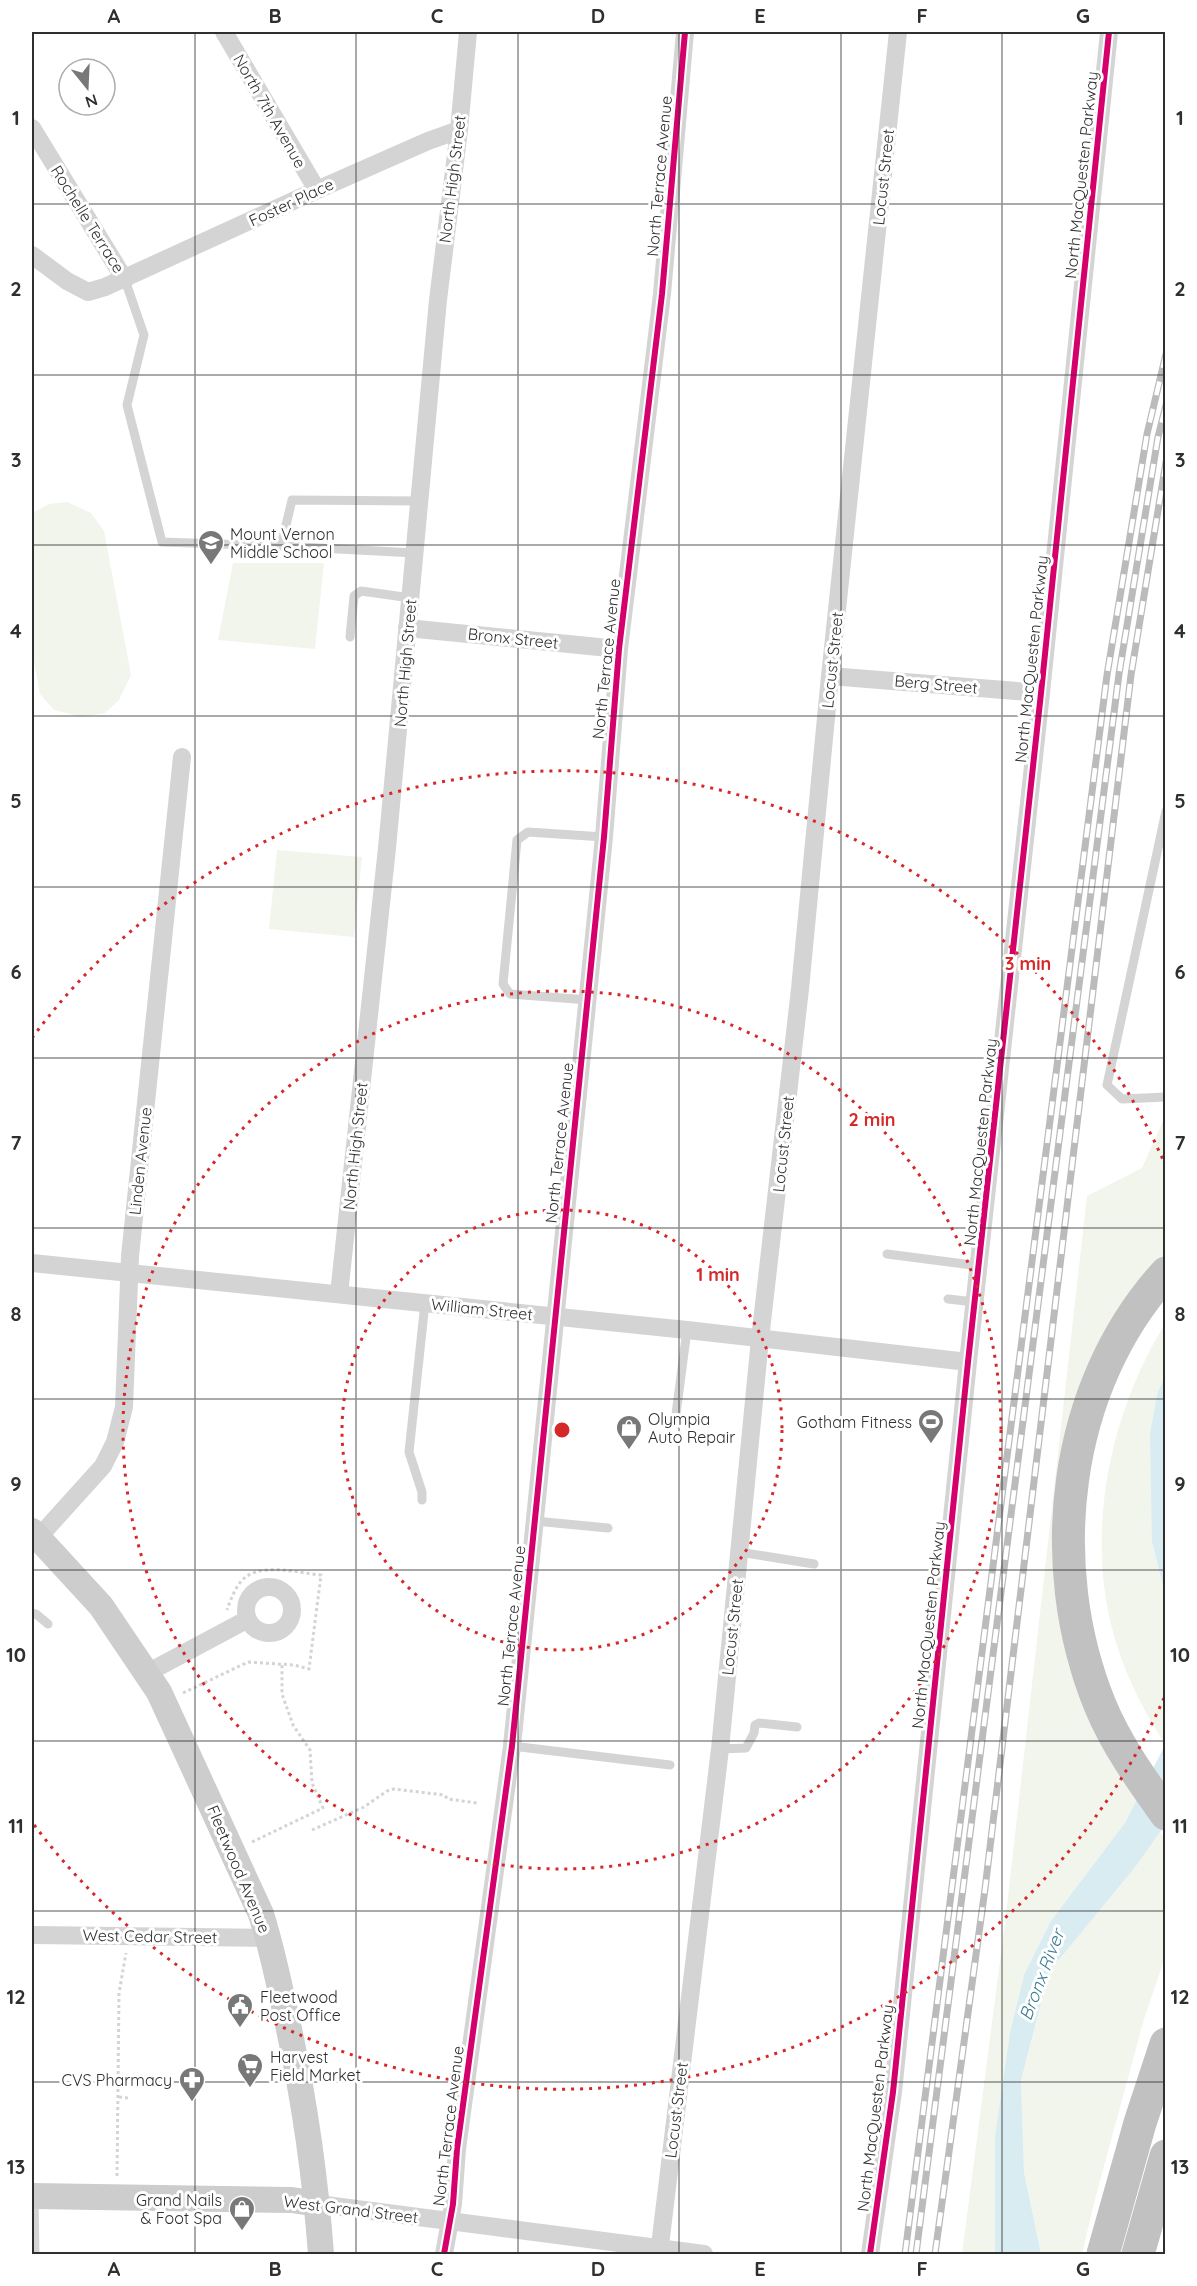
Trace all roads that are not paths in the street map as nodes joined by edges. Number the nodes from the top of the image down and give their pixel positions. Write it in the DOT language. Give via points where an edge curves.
graph roads {
  1 [pos="224,32"];
  2 [pos="468,32"];
  3 [pos="685,32"];
  4 [pos="898,32"];
  5 [pos="1109,32"];
  6 [pos="32,128"];
  7 [pos="459,130"];
  8 [pos="317,190"];
  9 [pos="32,255"];
  10 [pos="125,280"];
  11 [pos="419,501"];
  12 [pos="281,546"];
  13 [pos="415,554"];
  14 [pos="411,598"];
  15 [pos="407,628"];
  16 [pos="350,637"];
  17 [pos="619,649"];
  18 [pos="830,676"];
  19 [pos="1041,693"];
  20 [pos="182,757"];
  21 [pos="1166,811"];
  22 [pos="604,837"];
  23 [pos="588,1000"];
  24 [pos="1166,1097"];
  25 [pos="887,1254"];
  26 [pos="32,1263"];
  27 [pos="980,1266"];
  28 [pos="129,1273"];
  29 [pos="1166,1273"];
  30 [pos="339,1294"];
  31 [pos="1166,1298"];
  32 [pos="948,1299"];
  33 [pos="975,1302"];
  34 [pos="425,1303"];
  35 [pos="555,1317"];
  36 [pos="687,1330"];
  37 [pos="760,1339"];
  38 [pos="968,1362"];
  39 [pos="676,1414"];
  40 [pos="422,1500"];
  41 [pos="535,1521"];
  42 [pos="608,1528"];
  43 [pos="35,1534"];
  44 [pos="739,1552"];
  45 [pos="814,1564"];
  46 [pos="32,1613"];
  47 [pos="248,1619"];
  48 [pos="48,1624"];
  49 [pos="147,1673"];
  50 [pos="796,1727"];
  51 [pos="512,1746"];
  52 [pos="720,1749"];
  53 [pos="1135,1752"];
  54 [pos="670,1765"];
  55 [pos="1166,1782"];
  56 [pos="1166,1814"];
  57 [pos="32,1935"];
  58 [pos="269,1938"];
  59 [pos="1166,2044"];
  60 [pos="1166,2156"];
  61 [pos="33,2196"];
  62 [pos="318,2204"];
  63 [pos="449,2221"];
  64 [pos="659,2251"];
  65 [pos="35,2254"];
  66 [pos="321,2254"];
  67 [pos="444,2254"];
  68 [pos="704,2254"];
  69 [pos="870,2254"];
  70 [pos="1103,2254"];
  71 [pos="1138,2254"];
  1 -- 8 [label="street, North 7th Avenue"];
  2 -- 7 [label="street, North High Street"];
  3 -- 17 [label="street, North Terrace Avenue" via="662,294"];
  4 -- 18 [label="street, Locust Street"];
  5 -- 19 [label="street, North MacQuesten Parkway"];
  6 -- 10 [label="street, Rochelle Terrace"];
  7 -- 8 [label="street, Foster Place"];
  7 -- 11 [label="street, North High Street"];
  8 -- 10 [label="street, Foster Place"];
  9 -- 10 [label="street, Foster Place" via="88,292"];
  10 -- 12 [label="lane" via="144,335 127,405 162,542"];
  11 -- 12 [label="lane" via="292,500"];
  11 -- 13 [label="street, North High Street"];
  12 -- 13 [label="lane"];
  13 -- 14 [label="street, North High Street"];
  14 -- 15 [label="street, North High Street"];
  14 -- 16 [label="lane" via="361,591 354,596"];
  15 -- 17 [label="street, Bronx Street"];
  15 -- 30 [label="street, North High Street"];
  17 -- 22 [label="street, North Terrace Avenue"];
  18 -- 19 [label="street, Berg Street"];
  18 -- 37 [label="street, Locust Street" via="800,989"];
  19 -- 27 [label="street, North MacQuesten Parkway"];
  20 -- 28 [label="street, Linden Avenue"];
  21 -- 24 [label="lane" via="1107,1085 1122,1099"];
  22 -- 23 [label="street, North Terrace Avenue"];
  22 -- 23 [label="lane" via="528,832 517,840 506,948 503,984 510,994"];
  23 -- 35 [label="street, North Terrace Avenue"];
  25 -- 27 [label="lane"];
  26 -- 28 [label="street, William Street"];
  27 -- 33 [label="street, North MacQuesten Parkway"];
  28 -- 30 [label="street, William Street"];
  28 -- 43 [label="street, Linden Avenue" via="124,1407 115,1442 103,1466"];
  29 -- 53 [label="highway" via="1123,1332 1097,1387 1079,1448 1067,1534 1069,1582 1080,1649 1100,1706"];
  30 -- 34 [label="street, William Street"];
  31 -- 53 [label="highway" via="1138,1340 1113,1394 1096,1452 1087,1510 1087,1570 1095,1625"];
  32 -- 33 [label="lane"];
  33 -- 38 [label="street, North MacQuesten Parkway"];
  34 -- 35 [label="street, William Street"];
  34 -- 40 [label="lane" via="409,1452"];
  35 -- 36 [label="street, William Street"];
  35 -- 41 [label="street, North Terrace Avenue"];
  36 -- 37 [label="street, William Street"];
  36 -- 39 [label="lane"];
  37 -- 38 [label="street, William Street"];
  37 -- 44 [label="street, Locust Street"];
  38 -- 69 [label="street, North MacQuesten Parkway" via="893,2092"];
  41 -- 42 [label="lane"];
  41 -- 51 [label="street, North Terrace Avenue"];
  43 -- 49 [label="street, Fleetwood Avenue" via="101,1606"];
  44 -- 45 [label="lane"];
  44 -- 52 [label="street, Locust Street"];
  46 -- 48 [label="lane"];
  47 -- 49 [label="street"];
  49 -- 58 [label="street, Fleetwood Avenue" via="219,1820"];
  50 -- 52 [label="lane" via="759,1722 746,1748"];
  51 -- 54 [label="lane"];
  51 -- 63 [label="street, North Terrace Avenue"];
  52 -- 64 [label="street, Locust Street"];
  53 -- 55 [label="highway"];
  53 -- 56 [label="highway"];
  57 -- 58 [label="street, West Cedar Street"];
  58 -- 62 [label="street, Fleetwood Avenue" via="297,2063"];
  59 -- 70 [label="highway"];
  60 -- 71 [label="highway"];
  61 -- 62 [label="street, West Grand Street" via="292,2200"];
  61 -- 65 [label="lane"];
  62 -- 63 [label="street, West Grand Street"];
  62 -- 66 [label="street, Fleetwood Avenue"];
  63 -- 64 [label="street, West Grand Street"];
  63 -- 67 [label="street, North Terrace Avenue"];
  64 -- 68 [label="street, West Grand Street"];
}
